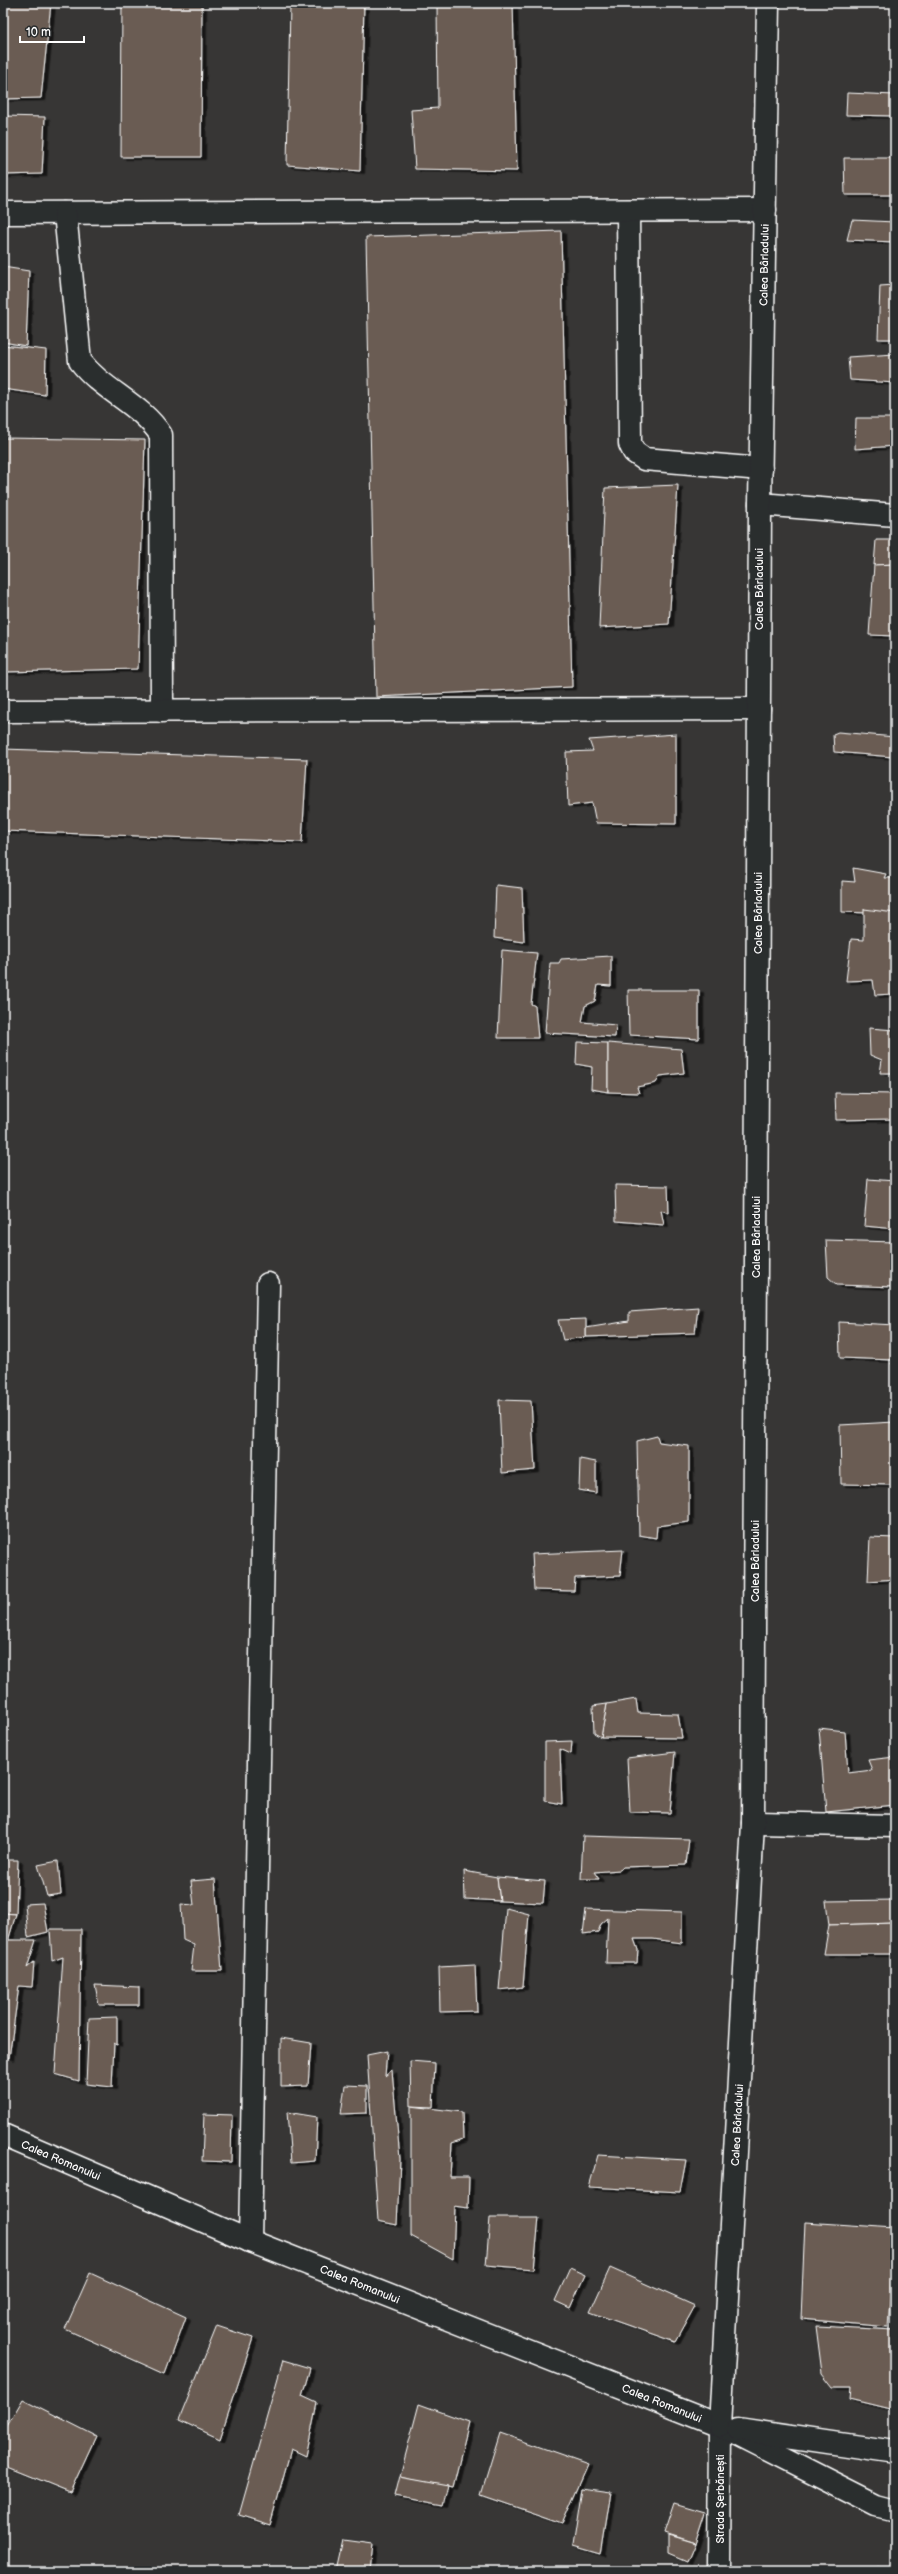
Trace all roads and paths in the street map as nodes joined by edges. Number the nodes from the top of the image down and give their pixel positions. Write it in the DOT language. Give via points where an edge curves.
graph roads {
  1 [pos="768,3"];
  2 [pos="765,210"];
  3 [pos="628,211"];
  4 [pos="3,213"];
  5 [pos="65,213"];
  6 [pos="761,469"];
  7 [pos="760,504"];
  8 [pos="895,515"];
  9 [pos="759,709"];
  10 [pos="3,711"];
  11 [pos="162,711"];
  12 [pos="268,1284"];
  13 [pos="753,1824"];
  14 [pos="895,1826"];
  15 [pos="3,2135"];
  16 [pos="250,2241"];
  17 [pos="720,2426"];
  18 [pos="895,2452"];
  19 [pos="895,2510"];
  20 [pos="719,2571"];
  1 -- 2 [label="main road, Calea Bârladului"];
  2 -- 3 [label="main road"];
  2 -- 6 [label="main road, Calea Bârladului"];
  3 -- 5 [label="main road"];
  3 -- 6 [label="main road" via="630,444 634,452 644,459"];
  4 -- 5 [label="main road"];
  5 -- 11 [label="main road" via="80,361 91,375 151,419 161,434"];
  6 -- 7 [label="main road, Calea Bârladului"];
  7 -- 8 [label="main road"];
  7 -- 9 [label="main road, Calea Bârladului"];
  9 -- 11 [label="main road"];
  9 -- 13 [label="main road, Calea Bârladului"];
  10 -- 11 [label="main road"];
  12 -- 16 [label="main road"];
  13 -- 14 [label="main road"];
  13 -- 17 [label="main road, Calea Bârladului"];
  15 -- 16 [label="main road, Calea Romanului"];
  16 -- 17 [label="main road, Calea Romanului"];
  17 -- 18 [label="main road, Calea Romanului"];
  17 -- 19 [label="main road, Calea Romanului" via="876,2505"];
  17 -- 20 [label="main road, Strada Șerbănești"];
}
